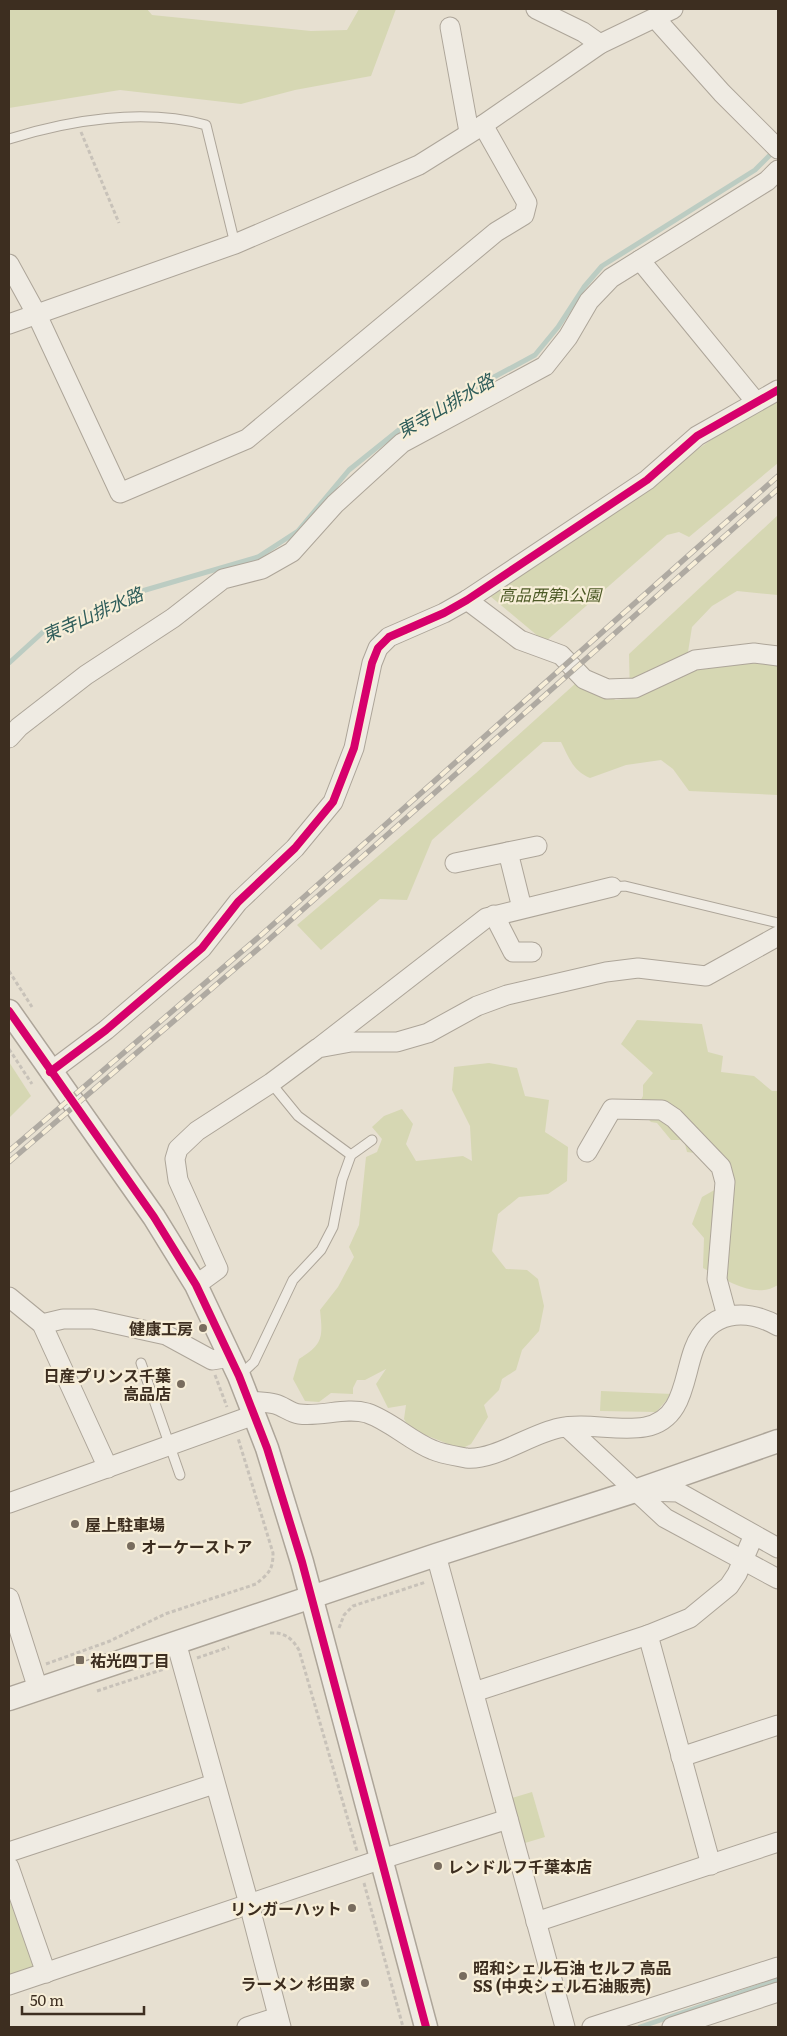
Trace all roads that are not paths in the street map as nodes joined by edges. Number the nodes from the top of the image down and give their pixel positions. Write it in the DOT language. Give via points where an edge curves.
graph roads {
  1 [pos="536,9"];
  2 [pos="673,9"];
  3 [pos="655,18"];
  4 [pos="450,27"];
  5 [pos="600,44"];
  6 [pos="476,129"];
  7 [pos="9,139"];
  8 [pos="778,150"];
  9 [pos="778,170"];
  10 [pos="235,244"];
  11 [pos="640,260"];
  12 [pos="9,264"];
  13 [pos="37,315"];
  14 [pos="9,324"];
  15 [pos="778,390"];
  16 [pos="756,402"];
  17 [pos="467,600"];
  18 [pos="778,656"];
  19 [pos="9,738"];
  20 [pos="537,846"];
  21 [pos="508,852"];
  22 [pos="455,863"];
  23 [pos="612,887"];
  24 [pos="522,908"];
  25 [pos="494,915"];
  26 [pos="778,923"];
  27 [pos="778,936"];
  28 [pos="532,952"];
  29 [pos="9,1011"];
  30 [pos="318,1048"];
  31 [pos="41,1078"];
  32 [pos="271,1083"];
  33 [pos="372,1140"];
  34 [pos="587,1152"];
  35 [pos="351,1155"];
  36 [pos="196,1285"];
  37 [pos="9,1297"];
  38 [pos="727,1316"];
  39 [pos="42,1324"];
  40 [pos="778,1326"];
  41 [pos="141,1363"];
  42 [pos="235,1367"];
  43 [pos="251,1408"];
  44 [pos="567,1427"];
  45 [pos="778,1441"];
  46 [pos="171,1445"];
  47 [pos="108,1468"];
  48 [pos="180,1475"];
  49 [pos="635,1491"];
  50 [pos="9,1504"];
  51 [pos="754,1535"];
  52 [pos="778,1548"];
  53 [pos="436,1555"];
  54 [pos="743,1560"];
  55 [pos="778,1580"];
  56 [pos="311,1597"];
  57 [pos="9,1598"];
  58 [pos="648,1635"];
  59 [pos="179,1653"];
  60 [pos="38,1689"];
  61 [pos="474,1692"];
  62 [pos="9,1699"];
  63 [pos="778,1725"];
  64 [pos="681,1757"];
  65 [pos="214,1784"];
  66 [pos="508,1819"];
  67 [pos="778,1842"];
  68 [pos="9,1852"];
  69 [pos="382,1859"];
  70 [pos="711,1865"];
  71 [pos="9,1867"];
  72 [pos="249,1904"];
  73 [pos="536,1922"];
  74 [pos="778,1967"];
  75 [pos="46,1973"];
  76 [pos="9,1985"];
  77 [pos="778,1992"];
  78 [pos="279,2022"];
  79 [pos="247,2027"];
  80 [pos="426,2027"];
  81 [pos="565,2027"];
  82 [pos="592,2027"];
  83 [pos="672,2027"];
  1 -- 5 [label="street"];
  2 -- 3 [label="street"];
  3 -- 5 [label="street"];
  3 -- 8 [label="street"];
  4 -- 6 [label="street"];
  5 -- 6 [label="street"];
  6 -- 10 [label="street" via="419,165"];
  6 -- 13 [label="street" via="527,203 524,215 496,232 247,439 129,490 120,493"];
  7 -- 10 [label="lane" via="77,122 151,118 206,125"];
  9 -- 11 [label="street"];
  10 -- 13 [label="street"];
  11 -- 16 [label="street"];
  11 -- 19 [label="street" via="611,278 589,301 568,337 545,366 402,443 336,504 292,552 262,569 223,579 173,618 86,675"];
  12 -- 13 [label="street"];
  13 -- 14 [label="street"];
  15 -- 16 [label="street"];
  16 -- 17 [label="street" via="697,436 647,480"];
  17 -- 18 [label="street" via="520,640 561,656 584,680 607,689 635,688 694,660 754,653"];
  17 -- 31 [label="street" via="389,637 378,648 354,748 333,802 295,848 238,902 202,948 106,1030"];
  20 -- 21 [label="street"];
  21 -- 22 [label="street"];
  21 -- 24 [label="street"];
  23 -- 24 [label="street"];
  23 -- 26 [label="lane" via="625,886"];
  24 -- 25 [label="street"];
  25 -- 28 [label="street" via="513,952"];
  25 -- 30 [label="street"];
  27 -- 30 [label="street" via="706,976 638,968 606,972 507,995 476,1006 428,1034 397,1042 351,1042"];
  29 -- 31 [label="street"];
  30 -- 32 [label="street"];
  31 -- 36 [label="street" via="154,1217"];
  32 -- 35 [label="lane" via="298,1116"];
  32 -- 36 [label="street" via="197,1131 178,1149 175,1159 178,1180 218,1269"];
  33 -- 35 [label="lane"];
  34 -- 38 [label="street" via="612,1110 662,1110 674,1118 721,1167 726,1182 717,1279"];
  35 -- 42 [label="lane" via="342,1180 334,1227 321,1250 293,1280 254,1362"];
  36 -- 42 [label="street"];
  37 -- 39 [label="street"];
  38 -- 40 [label="street" via="742,1313"];
  38 -- 44 [label="street" via="712,1324 694,1349 685,1388 668,1417 645,1427"];
  39 -- 42 [label="street" via="63,1319 93,1319 166,1334 212,1360"];
  39 -- 47 [label="street"];
  41 -- 46 [label="lane"];
  42 -- 43 [label="street"];
  43 -- 44 [label="street" via="276,1404 296,1414 364,1412 433,1451 466,1458 480,1458"];
  43 -- 46 [label="street"];
  43 -- 56 [label="street" via="280,1489"];
  44 -- 49 [label="street"];
  45 -- 49 [label="street"];
  46 -- 47 [label="street"];
  46 -- 48 [label="lane"];
  47 -- 50 [label="street"];
  49 -- 51 [label="street" via="678,1492"];
  49 -- 53 [label="street"];
  49 -- 54 [label="street" via="664,1518"];
  51 -- 52 [label="street"];
  51 -- 54 [label="street"];
  53 -- 56 [label="street"];
  53 -- 61 [label="street"];
  54 -- 55 [label="street"];
  54 -- 58 [label="street" via="729,1586 712,1602 690,1618"];
  56 -- 59 [label="street"];
  56 -- 69 [label="street"];
  57 -- 60 [label="street"];
  58 -- 61 [label="street"];
  58 -- 64 [label="street"];
  59 -- 60 [label="street"];
  59 -- 65 [label="street"];
  60 -- 62 [label="street"];
  61 -- 66 [label="street"];
  63 -- 64 [label="street"];
  64 -- 70 [label="street"];
  65 -- 68 [label="street"];
  65 -- 72 [label="street"];
  66 -- 69 [label="street"];
  66 -- 73 [label="street"];
  67 -- 70 [label="street"];
  69 -- 72 [label="street"];
  69 -- 80 [label="street"];
  70 -- 73 [label="street"];
  71 -- 75 [label="street"];
  72 -- 75 [label="street"];
  72 -- 78 [label="street"];
  73 -- 81 [label="street"];
  74 -- 82 [label="street"];
  75 -- 76 [label="street"];
  77 -- 83 [label="street"];
  78 -- 79 [label="street"];
}
